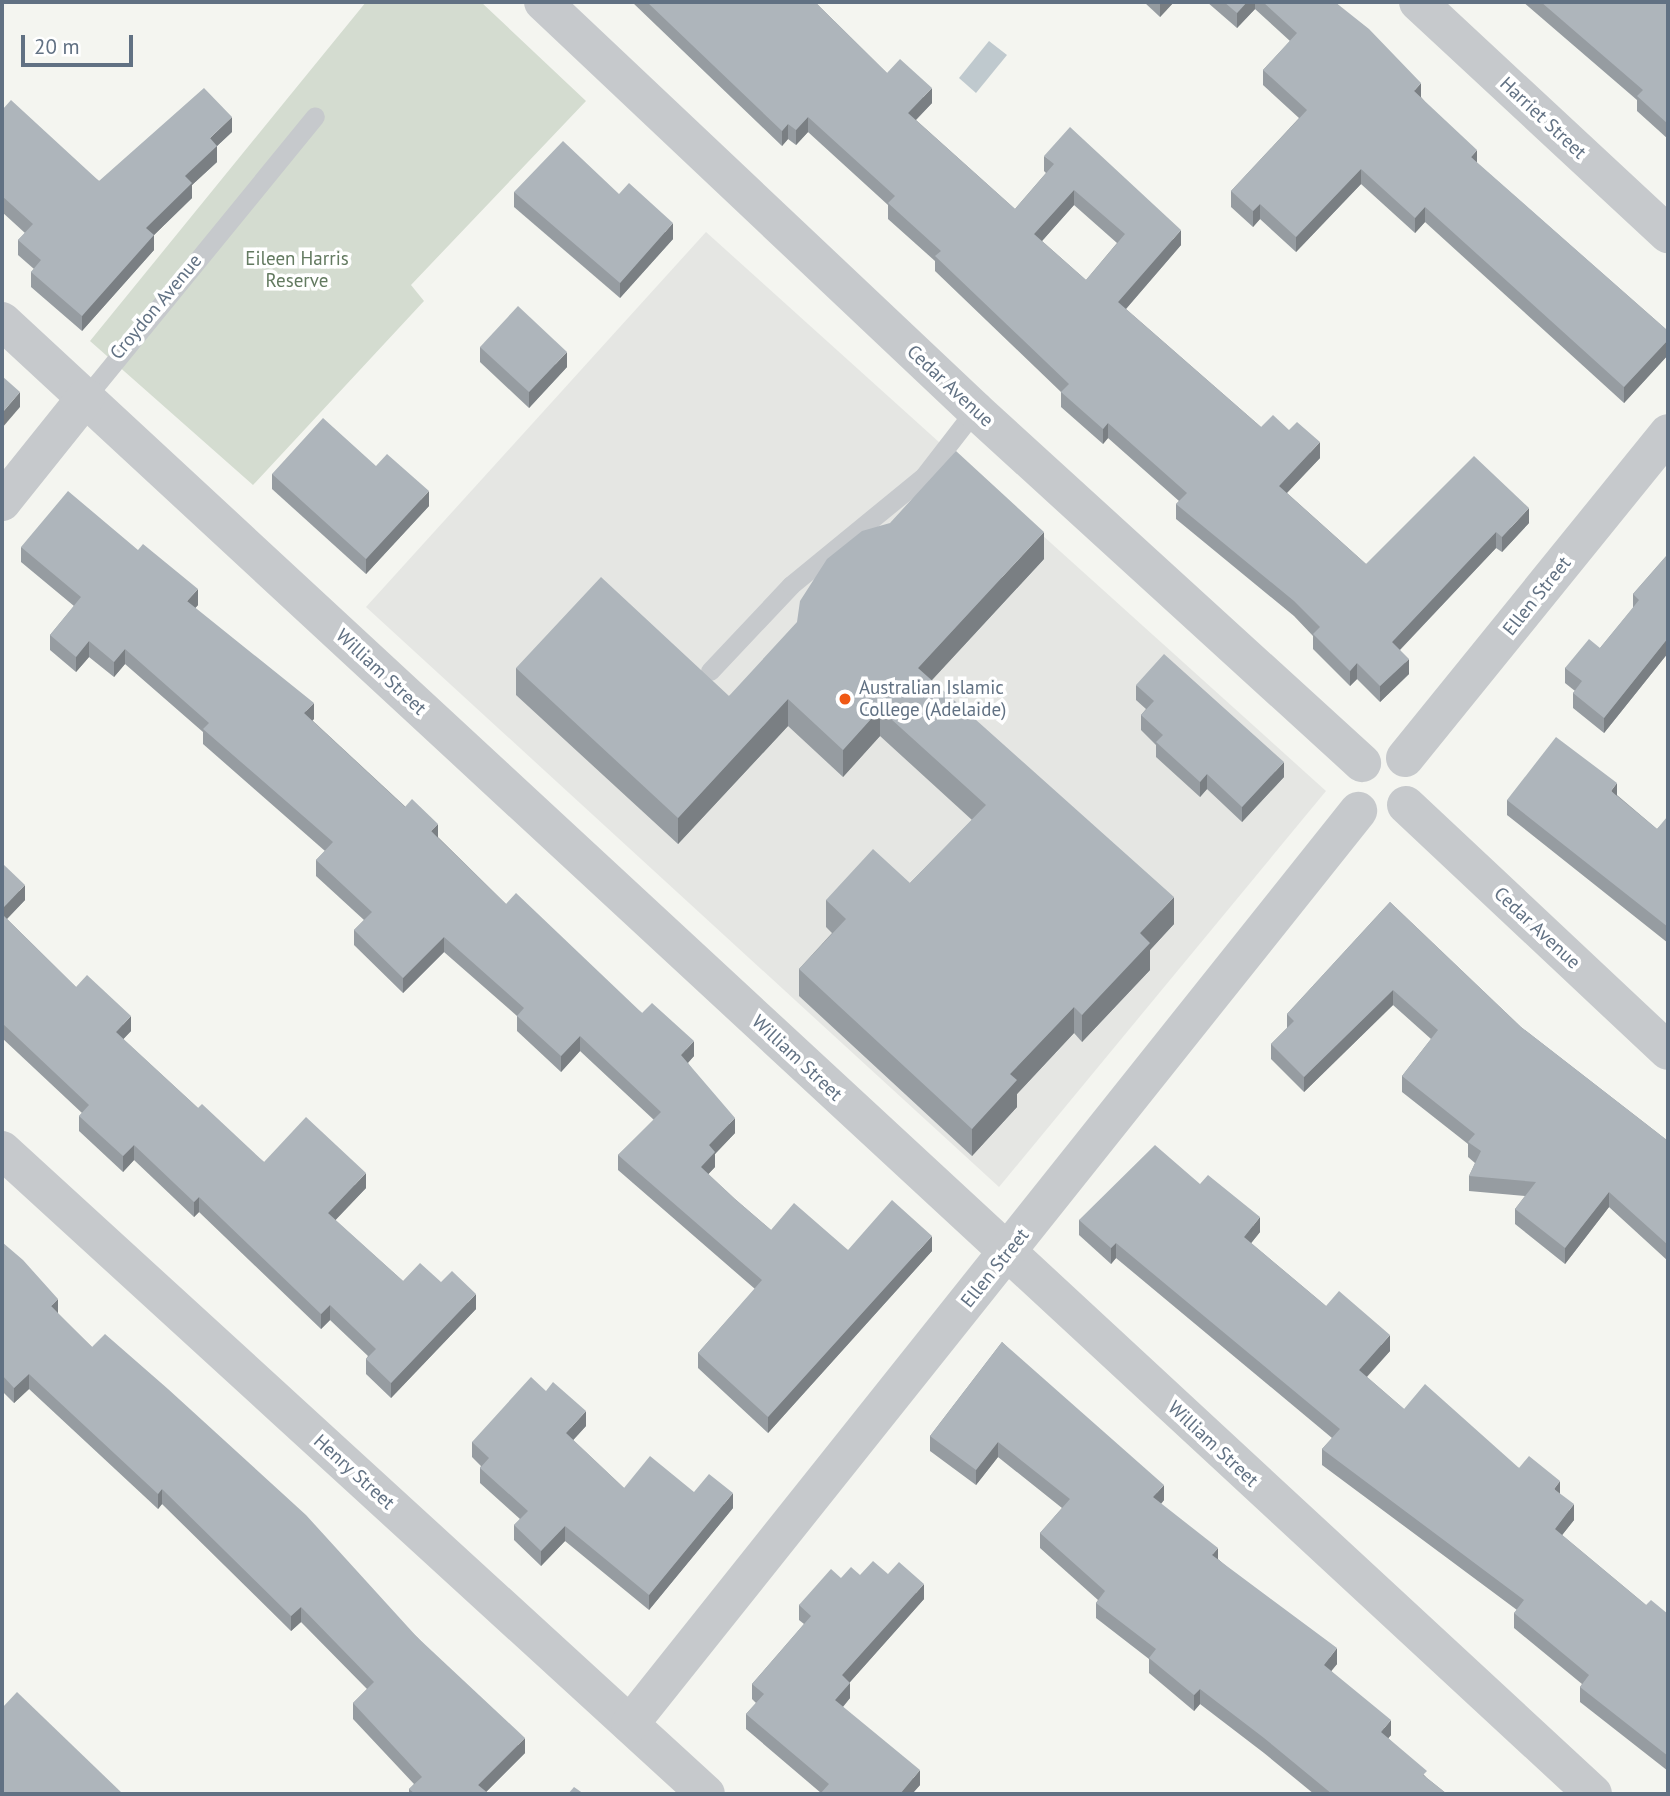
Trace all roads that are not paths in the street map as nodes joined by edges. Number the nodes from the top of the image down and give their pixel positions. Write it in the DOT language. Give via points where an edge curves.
graph roads {
  1 [pos="543,2"];
  2 [pos="1418,2"];
  3 [pos="315,116"];
  4 [pos="1668,234"];
  5 [pos="2,321"];
  6 [pos="86,397"];
  7 [pos="975,410"];
  8 [pos="1668,433"];
  9 [pos="2,502"];
  10 [pos="710,671"];
  11 [pos="1405,758"];
  12 [pos="1362,763"];
  13 [pos="1406,805"];
  14 [pos="1358,811"];
  15 [pos="1668,1051"];
  16 [pos="2,1150"];
  17 [pos="1007,1253"];
  18 [pos="630,1724"];
  19 [pos="706,1794"];
  20 [pos="1593,1794"];
  1 -- 7 [label="street, Cedar Avenue"];
  2 -- 4 [label="street, Harriet Street"];
  3 -- 6 [label="lane, Croydon Avenue"];
  5 -- 6 [label="street, William Street"];
  6 -- 9 [label="street, Croydon Avenue"];
  6 -- 17 [label="street, William Street"];
  7 -- 10 [label="lane" via="924,476 790,585"];
  7 -- 12 [label="street, Cedar Avenue"];
  8 -- 11 [label="street, Ellen Street"];
  11 -- 12 [label="street" via="1384,752"];
  11 -- 13 [label="street" via="1415,782"];
  12 -- 14 [label="street" via="1351,788"];
  13 -- 14 [label="street" via="1390,816"];
  13 -- 15 [label="street, Cedar Avenue"];
  14 -- 17 [label="street, Ellen Street"];
  16 -- 18 [label="street, Henry Street"];
  17 -- 18 [label="street, Ellen Street"];
  17 -- 20 [label="street, William Street"];
  18 -- 19 [label="street, Henry Street"];
}
